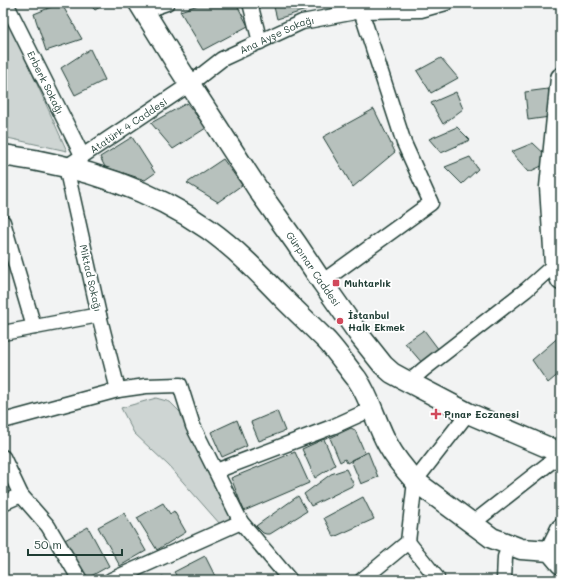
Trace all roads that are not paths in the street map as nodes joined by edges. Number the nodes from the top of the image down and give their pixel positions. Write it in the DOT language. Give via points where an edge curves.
graph roads {
  1 [pos="167,3"];
  2 [pos="250,3"];
  3 [pos="446,3"];
  4 [pos="141,7"];
  5 [pos="361,7"];
  6 [pos="11,8"];
  7 [pos="260,42"];
  8 [pos="561,78"];
  9 [pos="190,84"];
  10 [pos="3,155"];
  11 [pos="74,161"];
  12 [pos="3,222"];
  13 [pos="558,272"];
  14 [pos="322,282"];
  15 [pos="99,315"];
  16 [pos="34,327"];
  17 [pos="3,333"];
  18 [pos="368,345"];
  19 [pos="346,366"];
  20 [pos="401,377"];
  21 [pos="118,390"];
  22 [pos="370,402"];
  23 [pos="468,413"];
  24 [pos="3,421"];
  25 [pos="561,453"];
  26 [pos="3,457"];
  27 [pos="216,472"];
  28 [pos="415,481"];
  29 [pos="21,495"];
  30 [pos="3,502"];
  31 [pos="241,522"];
  32 [pos="473,523"];
  33 [pos="561,529"];
  34 [pos="408,542"];
  35 [pos="510,545"];
  36 [pos="555,558"];
  37 [pos="80,580"];
  38 [pos="111,580"];
  39 [pos="290,580"];
  40 [pos="362,580"];
  41 [pos="437,580"];
  42 [pos="504,580"];
  1 -- 4 [label="street"];
  2 -- 7 [label="street"];
  3 -- 5 [label="street, Ana Ayşe Sokağı" via="421,10"];
  4 -- 9 [label="main road, Gürpınar Caddesi"];
  5 -- 7 [label="street, Ana Ayşe Sokağı" via="302,22"];
  5 -- 14 [label="street" via="404,143 431,203"];
  6 -- 11 [label="street, Erberk Sokağı"];
  7 -- 9 [label="street, Ana Ayşe Sokağı" via="222,59"];
  8 -- 13 [label="main road" via="550,187"];
  9 -- 11 [label="street, Atatürk 4 Caddesi"];
  9 -- 14 [label="main road, Gürpınar Caddesi"];
  10 -- 11 [label="main road"];
  11 -- 15 [label="street, Miktad Sokağı"];
  11 -- 19 [label="main road" via="110,180 150,195 209,230 248,262 327,342"];
  12 -- 16 [label="street"];
  13 -- 20 [label="street" via="526,290 424,369"];
  14 -- 18 [label="main road, Gürpınar Caddesi"];
  15 -- 16 [label="street"];
  15 -- 21 [label="street, Miktad Sokağı"];
  16 -- 17 [label="street"];
  18 -- 19 [label="main road" via="364,364 356,368"];
  18 -- 20 [label="main road, Gürpınar Caddesi" via="382,364"];
  19 -- 22 [label="main road"];
  20 -- 22 [label="main road" via="380,376 370,386"];
  20 -- 23 [label="main road, Gürpınar Caddesi"];
  21 -- 24 [label="street"];
  21 -- 27 [label="street" via="180,385 193,426"];
  22 -- 27 [label="street" via="332,427"];
  22 -- 28 [label="main road" via="388,445"];
  23 -- 25 [label="main road, Gürpınar Caddesi"];
  23 -- 28 [label="street"];
  25 -- 32 [label="street"];
  26 -- 29 [label="street"];
  27 -- 31 [label="street"];
  28 -- 32 [label="main road"];
  28 -- 34 [label="street"];
  29 -- 30 [label="street"];
  29 -- 37 [label="street" via="48,526"];
  31 -- 38 [label="street"];
  31 -- 39 [label="street"];
  32 -- 35 [label="main road" via="492,538"];
  33 -- 36 [label="main road"];
  34 -- 40 [label="street"];
  34 -- 41 [label="street"];
  35 -- 36 [label="main road"];
  35 -- 42 [label="street" via="505,557"];
}
